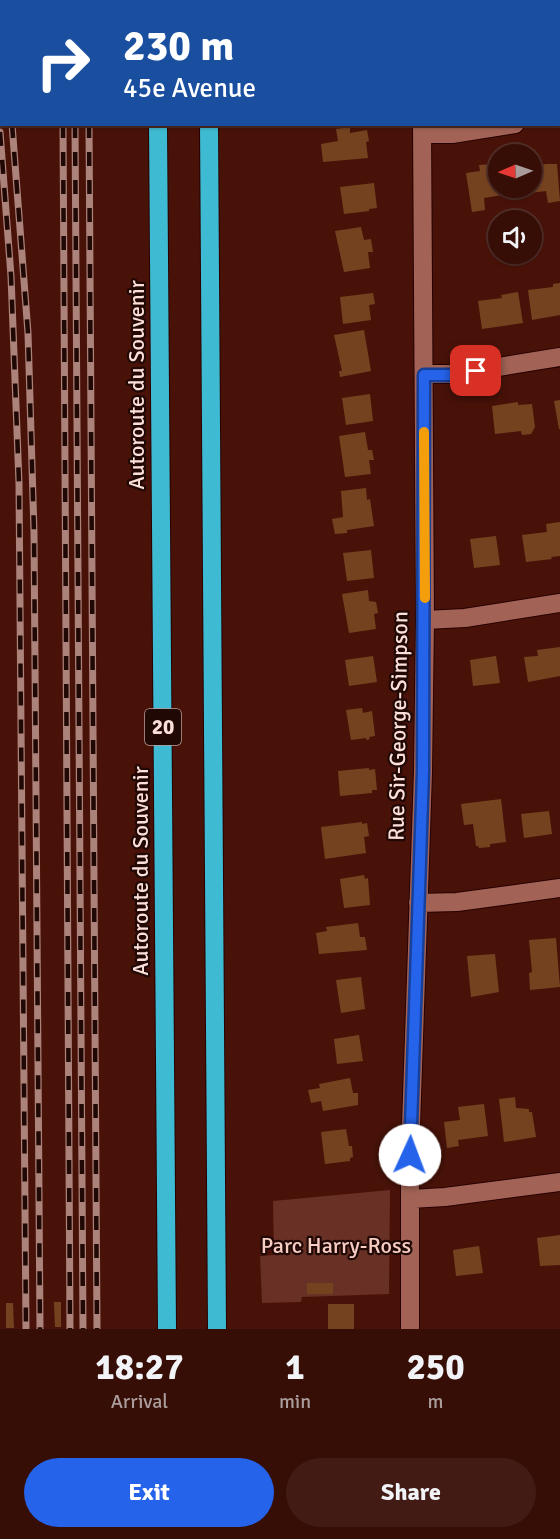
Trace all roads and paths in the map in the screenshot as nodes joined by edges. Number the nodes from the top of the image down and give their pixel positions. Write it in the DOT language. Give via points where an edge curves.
graph roads {
  1 [pos="159,126"];
  2 [pos="209,126"];
  3 [pos="502,126"];
  4 [pos="422,129"];
  5 [pos="560,357"];
  6 [pos="424,375"];
  7 [pos="560,603"];
  8 [pos="425,620"];
  9 [pos="560,888"];
  10 [pos="418,903"];
  11 [pos="560,1182"];
  12 [pos="410,1199"];
  13 [pos="167,1329"];
  14 [pos="217,1329"];
  15 [pos="410,1329"];
  1 -- 13 [label="highway, Autoroute du Souvenir / 20"];
  2 -- 14 [label="highway, 20"];
  3 -- 4 [label="street" via="452,134"];
  4 -- 6 [label="street, Rue Sir-George-Simpson"];
  5 -- 6 [label="street" via="455,375"];
  6 -- 8 [label="street, Rue Sir-George-Simpson"];
  7 -- 8 [label="street" via="465,618"];
  8 -- 10 [label="street, Rue Sir-George-Simpson"];
  9 -- 10 [label="street" via="457,902"];
  10 -- 12 [label="street, Rue Sir-George-Simpson"];
  11 -- 12 [label="street"];
  12 -- 15 [label="street, Rue Sir-George-Simpson"];
}
